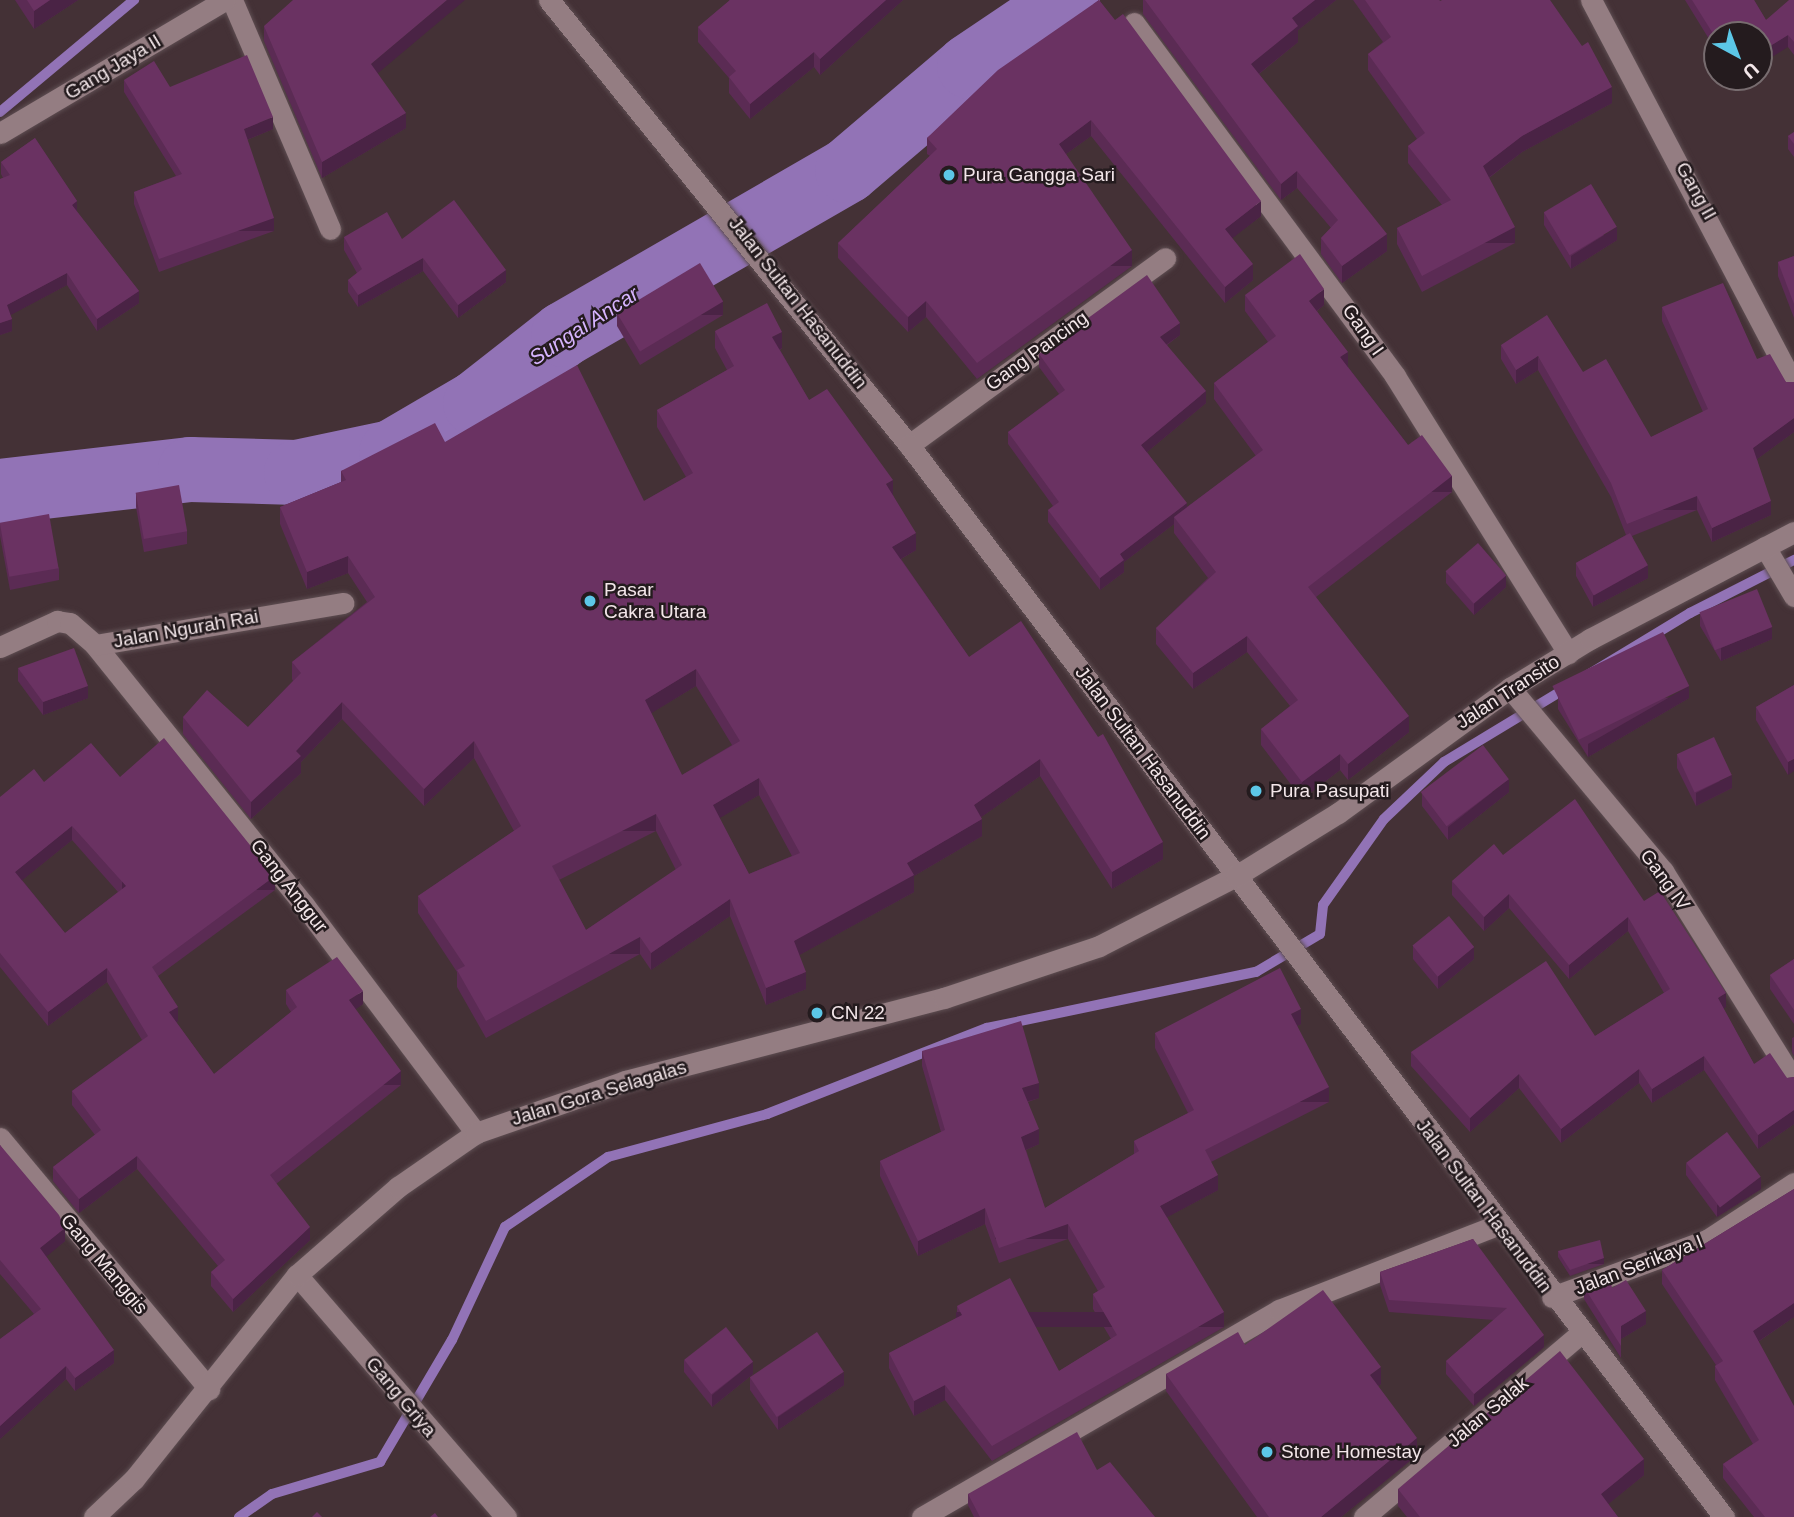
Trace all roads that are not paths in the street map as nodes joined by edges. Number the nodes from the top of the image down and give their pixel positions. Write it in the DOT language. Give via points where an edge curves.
graph roads {
  1 [pos="225,0"];
  2 [pos="232,0"];
  3 [pos="549,0"];
  4 [pos="1591,0"];
  5 [pos="1134,23"];
  6 [pos="0,133"];
  7 [pos="330,229"];
  8 [pos="1166,258"];
  9 [pos="1794,385"];
  10 [pos="909,445"];
  11 [pos="1794,532"];
  12 [pos="1767,552"];
  13 [pos="1791,591"];
  14 [pos="343,603"];
  15 [pos="95,645"];
  16 [pos="0,647"];
  17 [pos="1568,653"];
  18 [pos="1512,692"];
  19 [pos="1236,876"];
  20 [pos="1794,1081"];
  21 [pos="476,1133"];
  22 [pos="0,1138"];
  23 [pos="1794,1183"];
  24 [pos="1497,1225"];
  25 [pos="297,1275"];
  26 [pos="1552,1297"];
  27 [pos="1580,1334"];
  28 [pos="209,1389"];
  29 [pos="93,1517"];
  30 [pos="506,1517"];
  31 [pos="922,1517"];
  32 [pos="1364,1517"];
  33 [pos="1724,1517"];
  1 -- 6 [label="street, Gang Jaya II"];
  2 -- 7 [label="street"];
  3 -- 10 [label="street, Jalan Sultan Hasanuddin" via="692,169"];
  4 -- 9 [label="street, Gang II"];
  5 -- 17 [label="street, Gang I" via="1395,376"];
  8 -- 10 [label="street, Gang Pancing"];
  10 -- 19 [label="street, Jalan Sultan Hasanuddin"];
  11 -- 12 [label="street, Jalan Transito"];
  12 -- 13 [label="street"];
  12 -- 17 [label="street, Jalan Transito"];
  14 -- 15 [label="street, Jalan Ngurah Rai"];
  15 -- 16 [label="street, Jalan Ngurah Rai" via="65,620"];
  15 -- 21 [label="street, Gang Anggur" via="304,905"];
  17 -- 18 [label="street, Jalan Transito"];
  18 -- 19 [label="street, Jalan Transito" via="1338,813"];
  18 -- 20 [label="street, Gang IV" via="1531,720 1663,871"];
  19 -- 21 [label="street, Jalan Gora Selagalas" via="1099,946 1009,976 625,1081"];
  19 -- 24 [label="street, Jalan Sultan Hasanuddin"];
  21 -- 25 [label="street, Jalan Gora Selagalas" via="398,1187"];
  22 -- 28 [label="street, Gang Manggis"];
  23 -- 26 [label="street, Jalan Serikaya I" via="1707,1240"];
  24 -- 26 [label="street, Jalan Sultan Hasanuddin"];
  24 -- 31 [label="street" via="1279,1310"];
  25 -- 28 [label="street, Jalan Gora Selagalas"];
  25 -- 30 [label="street, Gang Griya"];
  26 -- 27 [label="street, Jalan Sultan Hasanuddin"];
  27 -- 32 [label="street, Jalan Salak"];
  27 -- 33 [label="street, Jalan Sultan Hasanuddin"];
  28 -- 29 [label="street, Jalan Gora Selagalas"];
}
